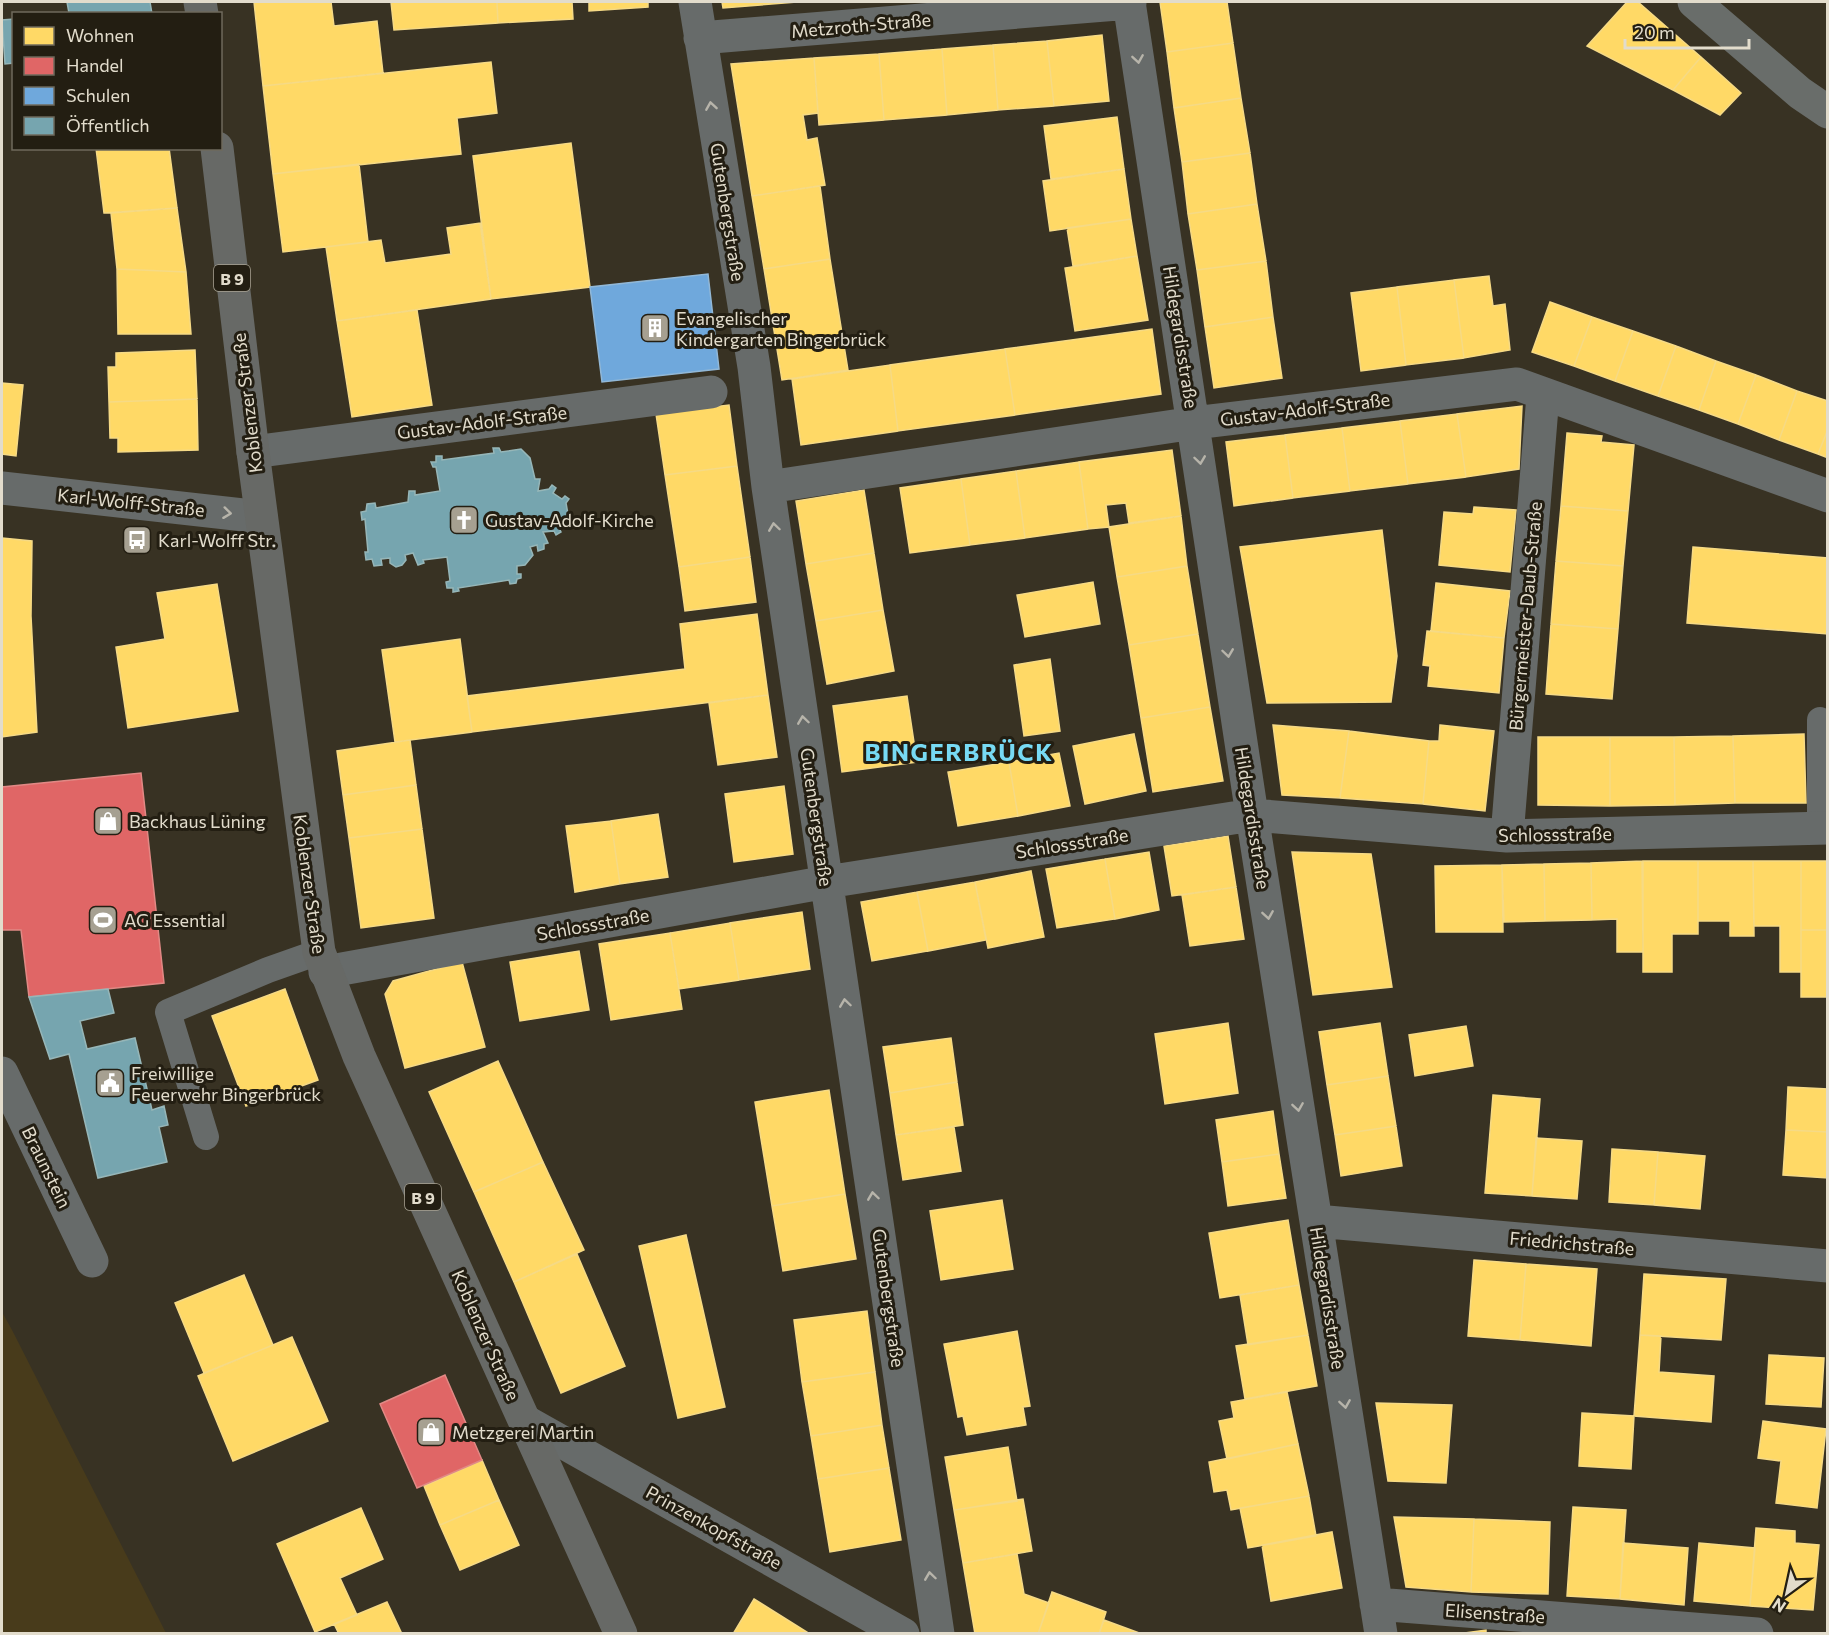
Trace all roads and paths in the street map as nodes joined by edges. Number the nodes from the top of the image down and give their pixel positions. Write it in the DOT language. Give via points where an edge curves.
graph roads {
  1 [pos="695,2"];
  2 [pos="1130,2"];
  3 [pos="1694,2"];
  4 [pos="700,38"];
  5 [pos="1827,112"];
  6 [pos="218,150"];
  7 [pos="711,392"];
  8 [pos="1543,395"];
  9 [pos="1194,423"];
  10 [pos="253,452"];
  11 [pos="768,487"];
  12 [pos="2,488"];
  13 [pos="1827,496"];
  14 [pos="261,517"];
  15 [pos="1820,720"];
  16 [pos="1252,815"];
  17 [pos="1824,828"];
  18 [pos="1507,836"];
  19 [pos="827,882"];
  20 [pos="322,962"];
  21 [pos="2,1073"];
  22 [pos="206,1137"];
  23 [pos="1316,1221"];
  24 [pos="92,1261"];
  25 [pos="1827,1266"];
  26 [pos="525,1421"];
  27 [pos="1379,1619"];
  28 [pos="621,1634"];
  29 [pos="903,1634"];
  30 [pos="938,1634"];
  31 [pos="1757,1634"];
  1 -- 4 [label="street, Gutenbergstraße"];
  2 -- 4 [label="street, Metzroth-Straße"];
  2 -- 9 [label="street, Hildegardisstraße, one-way"];
  3 -- 5 [label="main road"];
  11 -- 4 [label="street, Gutenbergstraße, one-way" via="754,367"];
  6 -- 10 [label="main road, Koblenzer Straße / B 9"];
  7 -- 10 [label="street, Gustav-Adolf-Straße"];
  8 -- 9 [label="street, Gustav-Adolf-Straße" via="1517,384"];
  8 -- 13 [label="street, Gustav-Adolf-Straße"];
  8 -- 18 [label="street, Bürgermeister-Daub-Straße"];
  9 -- 11 [label="street, Gustav-Adolf-Straße"];
  9 -- 16 [label="street, Hildegardisstraße, one-way"];
  10 -- 14 [label="main road, Koblenzer Straße / B 9"];
  19 -- 11 [label="street, Gutenbergstraße, one-way"];
  12 -- 14 [label="street, Karl-Wolff-Straße, one-way"];
  14 -- 20 [label="main road, Koblenzer Straße / B 9"];
  15 -- 17 [label="lane"];
  16 -- 18 [label="street, Schlossstraße"];
  16 -- 19 [label="street, Schlossstraße"];
  16 -- 23 [label="street, Hildegardisstraße, one-way"];
  17 -- 18 [label="street, Schlossstraße"];
  19 -- 20 [label="street, Schlossstraße"];
  30 -- 19 [label="street, Gutenbergstraße, one-way"];
  20 -- 22 [label="lane" via="268,970 168,1012"];
  20 -- 26 [label="main road, Koblenzer Straße / B 9" via="364,1067"];
  21 -- 24 [label="street, Braunstein"];
  23 -- 25 [label="street, Friedrichstraße"];
  23 -- 27 [label="street, Hildegardisstraße, one-way"];
  26 -- 28 [label="main road, Koblenzer Straße / B 9"];
  26 -- 29 [label="street, Prinzenkopfstraße"];
  27 -- 31 [label="street, Elisenstraße"];
}
